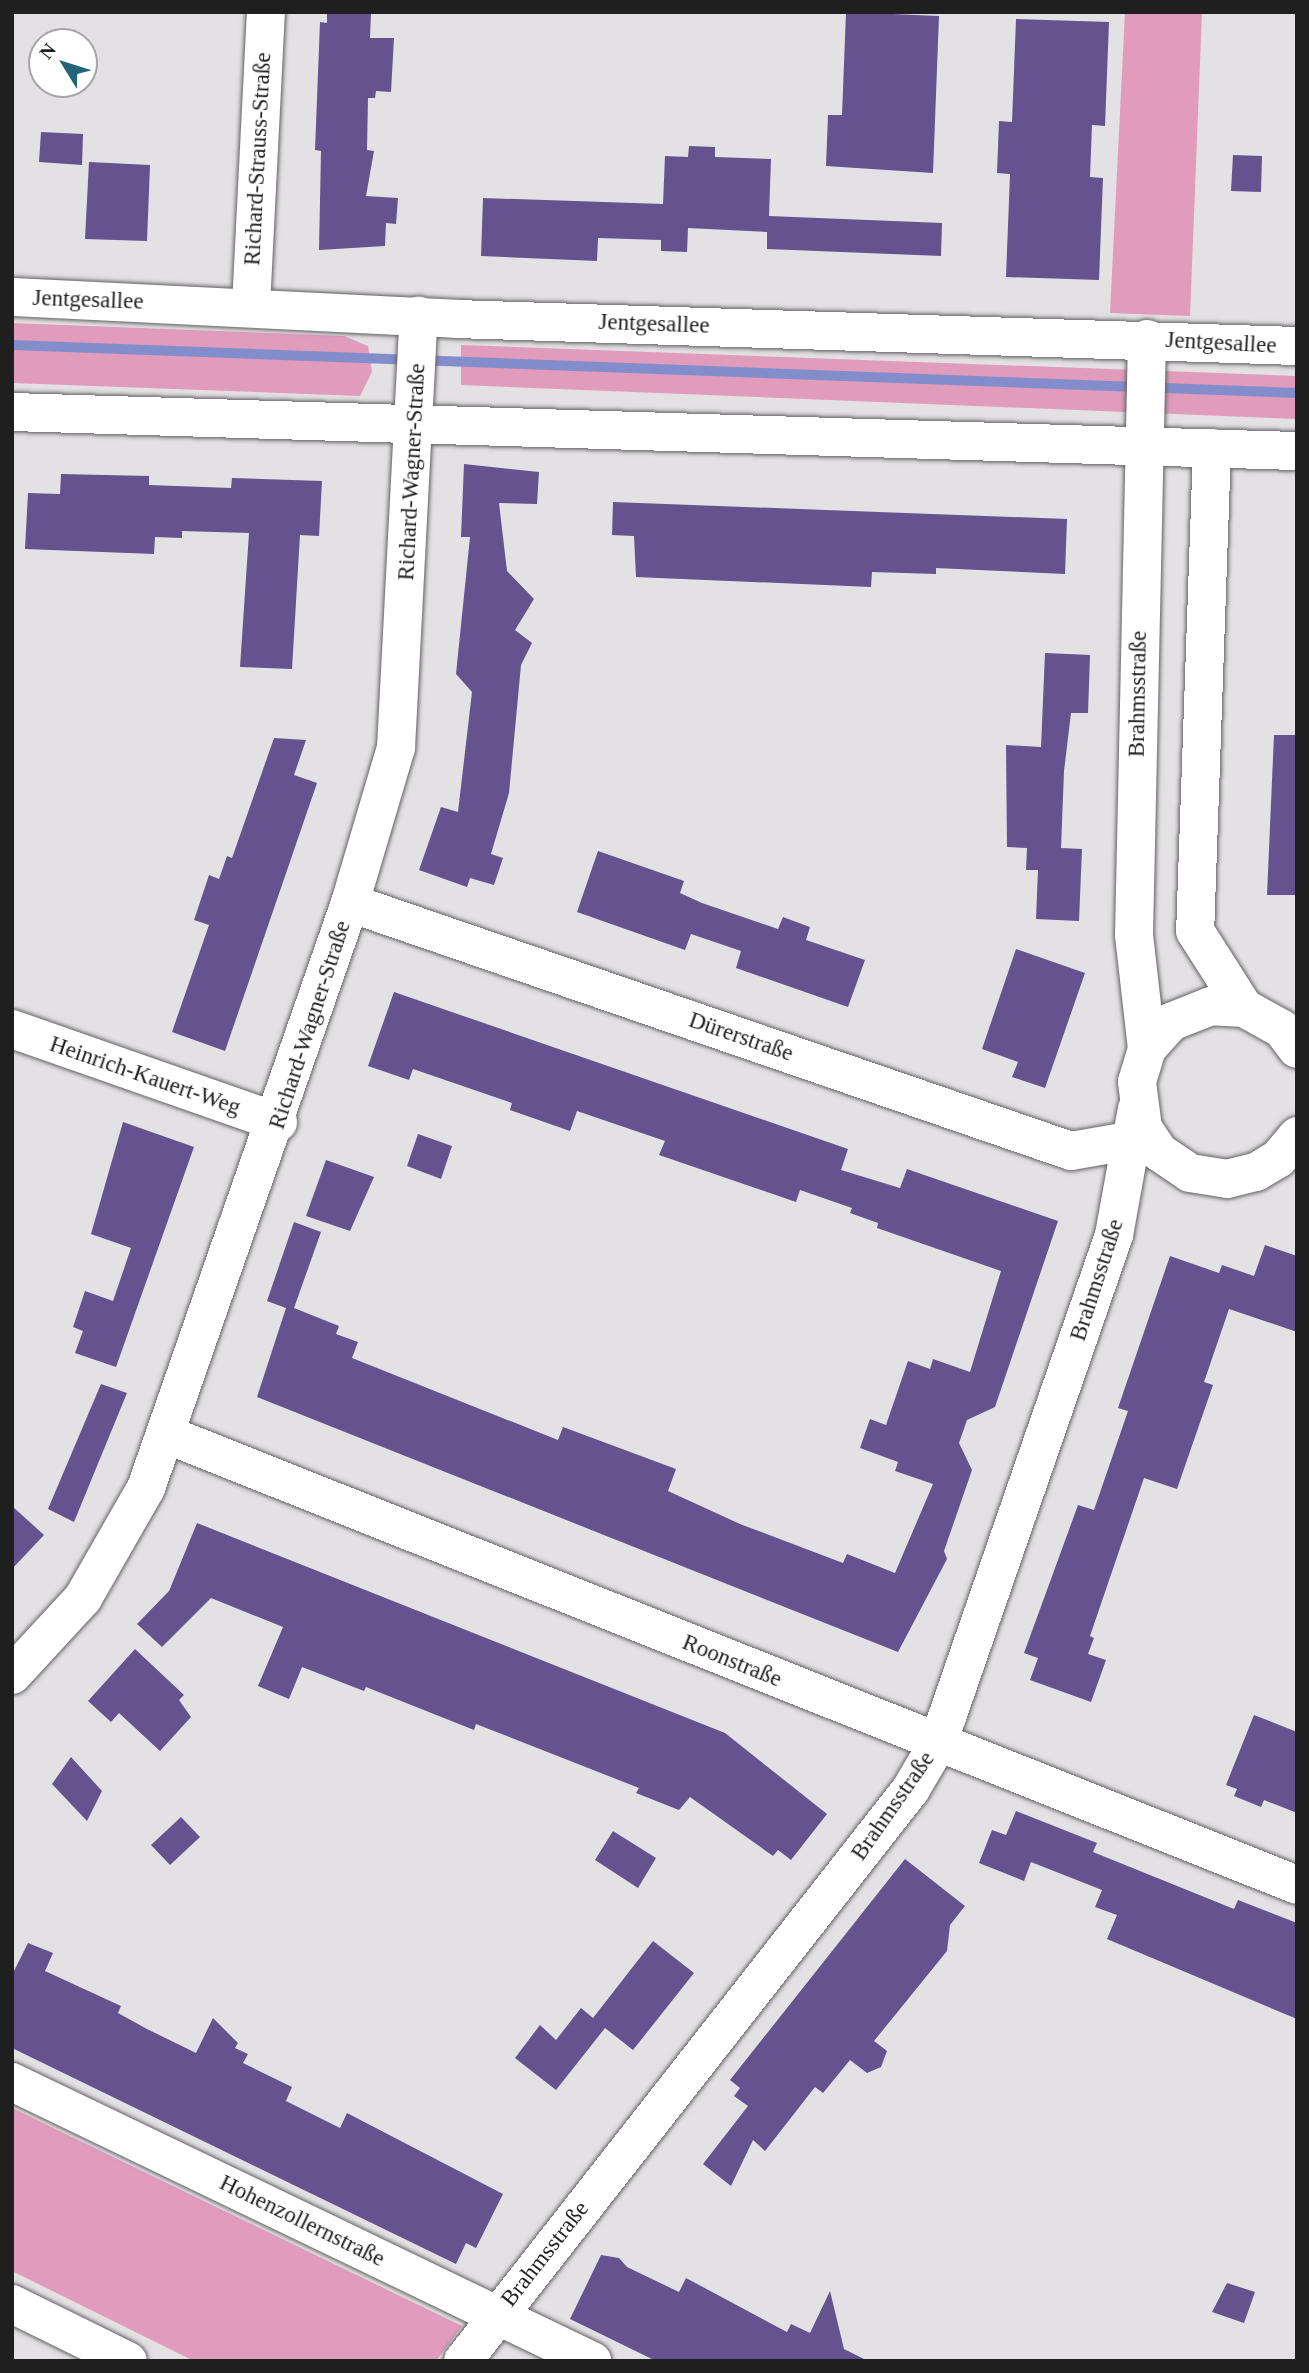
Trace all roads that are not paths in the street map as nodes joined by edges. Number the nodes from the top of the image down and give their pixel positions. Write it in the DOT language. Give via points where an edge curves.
graph roads {
  1 [pos="266,12"];
  2 [pos="12,297"];
  3 [pos="251,306"];
  4 [pos="419,316"];
  5 [pos="1147,339"];
  6 [pos="1297,346"];
  7 [pos="12,412"];
  8 [pos="416,427"];
  9 [pos="1143,447"];
  10 [pos="1212,448"];
  11 [pos="1297,451"];
  12 [pos="350,903"];
  13 [pos="1244,1008"];
  14 [pos="12,1029"];
  15 [pos="1147,1049"];
  16 [pos="1297,1049"];
  17 [pos="278,1122"];
  18 [pos="1136,1124"];
  19 [pos="1291,1152"];
  20 [pos="168,1435"];
  21 [pos="12,1675"];
  22 [pos="938,1743"];
  23 [pos="1297,1885"];
  24 [pos="12,2082"];
  25 [pos="12,2304"];
  26 [pos="497,2315"];
  27 [pos="128,2361"];
  28 [pos="463,2361"];
  29 [pos="592,2361"];
  1 -- 3 [label="street, Richard-Strauss-Straße"];
  2 -- 3 [label="street, Jentgesallee"];
  3 -- 4 [label="street, Jentgesallee"];
  4 -- 5 [label="street, Jentgesallee"];
  4 -- 8 [label="street, Richard-Wagner-Straße"];
  5 -- 6 [label="street, Jentgesallee"];
  5 -- 9 [label="street, Brahmsstraße"];
  7 -- 8 [label="street"];
  8 -- 9 [label="street"];
  8 -- 12 [label="street, Richard-Wagner-Straße" via="397,748"];
  9 -- 10 [label="street"];
  9 -- 15 [label="street, Brahmsstraße" via="1134,936"];
  10 -- 11 [label="street"];
  10 -- 13 [label="street" via="1195,932"];
  12 -- 17 [label="street, Richard-Wagner-Straße"];
  12 -- 18 [label="street, Dürerstraße" via="1072,1151"];
  13 -- 15 [label="street" via="1211,1006 1171,1023"];
  13 -- 16 [label="street" via="1282,1029"];
  14 -- 17 [label="street, Heinrich-Kauert-Weg"];
  15 -- 18 [label="street, Brahmsstraße" via="1137,1082"];
  17 -- 20 [label="street, Richard-Wagner-Straße"];
  18 -- 19 [label="street" via="1159,1152 1190,1173 1227,1179 1256,1172"];
  18 -- 22 [label="street, Brahmsstraße" via="1114,1235"];
  20 -- 21 [label="street, Richard-Wagner-Straße" via="127,1530 104,1568"];
  20 -- 22 [label="street, Roonstraße"];
  22 -- 23 [label="street, Roonstraße"];
  22 -- 26 [label="street, Brahmsstraße" via="911,1788 809,1921"];
  24 -- 26 [label="street, Hohenzollernstraße"];
  25 -- 27 [label="street"];
  26 -- 28 [label="street, Brahmsstraße"];
  26 -- 29 [label="street, Hohenzollernstraße"];
}
